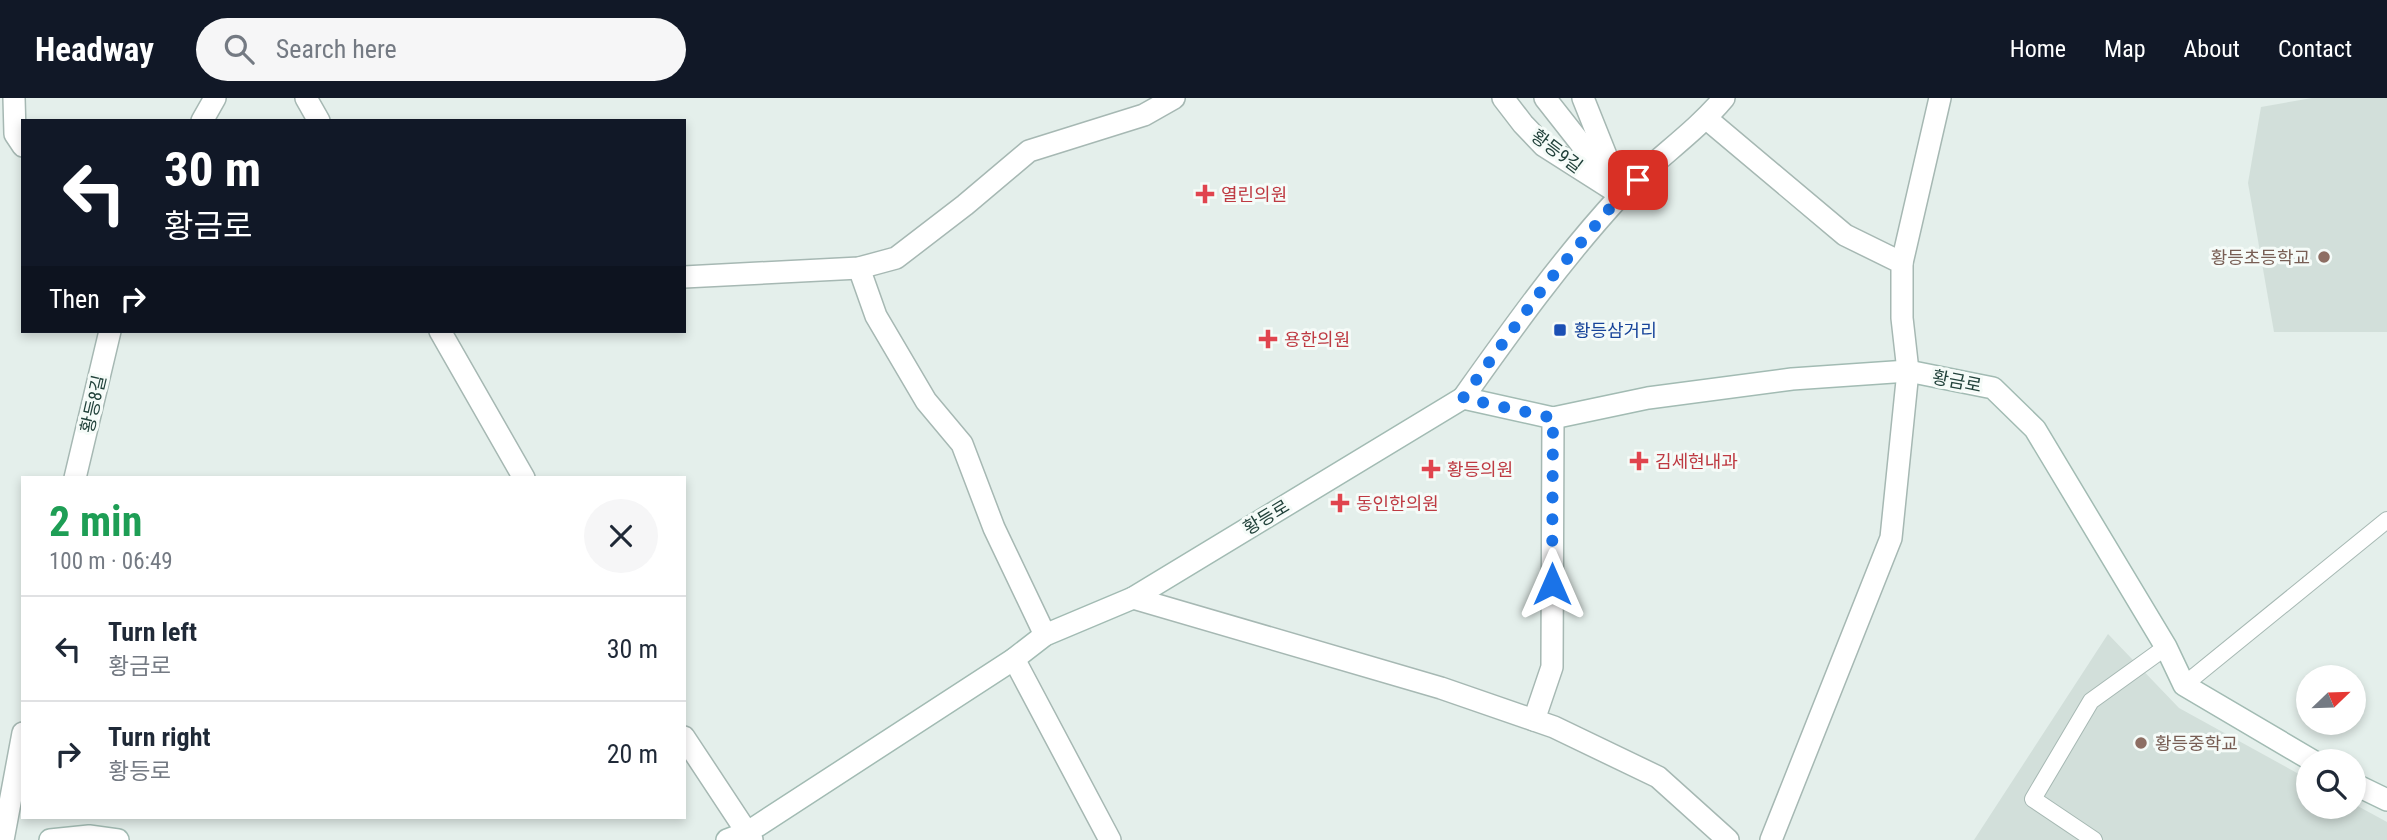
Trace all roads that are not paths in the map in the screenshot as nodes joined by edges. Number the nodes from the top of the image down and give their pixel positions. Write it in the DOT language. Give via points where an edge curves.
graph roads {
  1 [pos="14,98"];
  2 [pos="215,98"];
  3 [pos="306,98"];
  4 [pos="1174,98"];
  5 [pos="1503,98"];
  6 [pos="1545,98"];
  7 [pos="1584,98"];
  8 [pos="1724,98"];
  9 [pos="1940,98"];
  10 [pos="203,119"];
  11 [pos="318,119"];
  12 [pos="1707,119"];
  13 [pos="21,143"];
  14 [pos="1621,195"];
  15 [pos="1902,263"];
  16 [pos="859,268"];
  17 [pos="686,277"];
  18 [pos="110,333"];
  19 [pos="441,333"];
  20 [pos="1908,371"];
  21 [pos="1463,398"];
  22 [pos="1553,418"];
  23 [pos="75,476"];
  24 [pos="523,476"];
  25 [pos="2387,520"];
  26 [pos="1133,598"];
  27 [pos="1045,635"];
  28 [pos="2166,647"];
  29 [pos="1014,659"];
  30 [pos="2184,685"];
  31 [pos="1534,720"];
  32 [pos="686,740"];
  33 [pos="21,744"];
  34 [pos="2296,750"];
  35 [pos="2366,790"];
  36 [pos="2387,800"];
  37 [pos="750,836"];
  38 [pos="4,840"];
  39 [pos="50,840"];
  40 [pos="118,840"];
  41 [pos="727,840"];
  42 [pos="1110,840"];
  43 [pos="1728,840"];
  44 [pos="1771,840"];
  45 [pos="2094,840"];
  1 -- 13 [label="street" via="15,134"];
  2 -- 10 [label="street"];
  3 -- 11 [label="street"];
  4 -- 16 [label="street" via="1144,115 1028,151 897,258"];
  5 -- 14 [label="street, 황등9길" via="1544,146"];
  6 -- 14 [label="street, 황등9길"];
  7 -- 14 [label="street, 황등9길"];
  8 -- 12 [label="street, 황등로"];
  9 -- 15 [label="street"];
  12 -- 14 [label="street, 황등로"];
  12 -- 15 [label="street" via="1845,235"];
  14 -- 21 [label="street, 황등로" via="1546,284"];
  15 -- 20 [label="street"];
  16 -- 17 [label="street"];
  16 -- 27 [label="street" via="876,316 907,369 926,401 962,444 994,528"];
  18 -- 23 [label="street, 황등8길"];
  19 -- 24 [label="street"];
  20 -- 22 [label="street, 황금로" via="1793,379 1648,398"];
  20 -- 28 [label="street, 황금로" via="1993,388 2035,429"];
  20 -- 44 [label="street" via="1891,538"];
  21 -- 22 [label="street, 황금로"];
  21 -- 26 [label="street, 황등로"];
  22 -- 31 [label="street" via="1552,667"];
  25 -- 30 [label="lane"];
  26 -- 27 [label="street, 황등로"];
  26 -- 31 [label="street" via="1441,688"];
  27 -- 29 [label="street, 황등로"];
  28 -- 30 [label="street, 황금로"];
  28 -- 45 [label="lane" via="2091,701 2032,799"];
  29 -- 37 [label="street, 황등로"];
  29 -- 42 [label="street"];
  30 -- 34 [label="street"];
  31 -- 43 [label="street" via="1658,777"];
  32 -- 37 [label="street"];
  33 -- 38 [label="street"];
  35 -- 36 [label="street"];
  37 -- 41 [label="street, 황등로"];
  39 -- 40 [label="street" via="89,836"];
}
